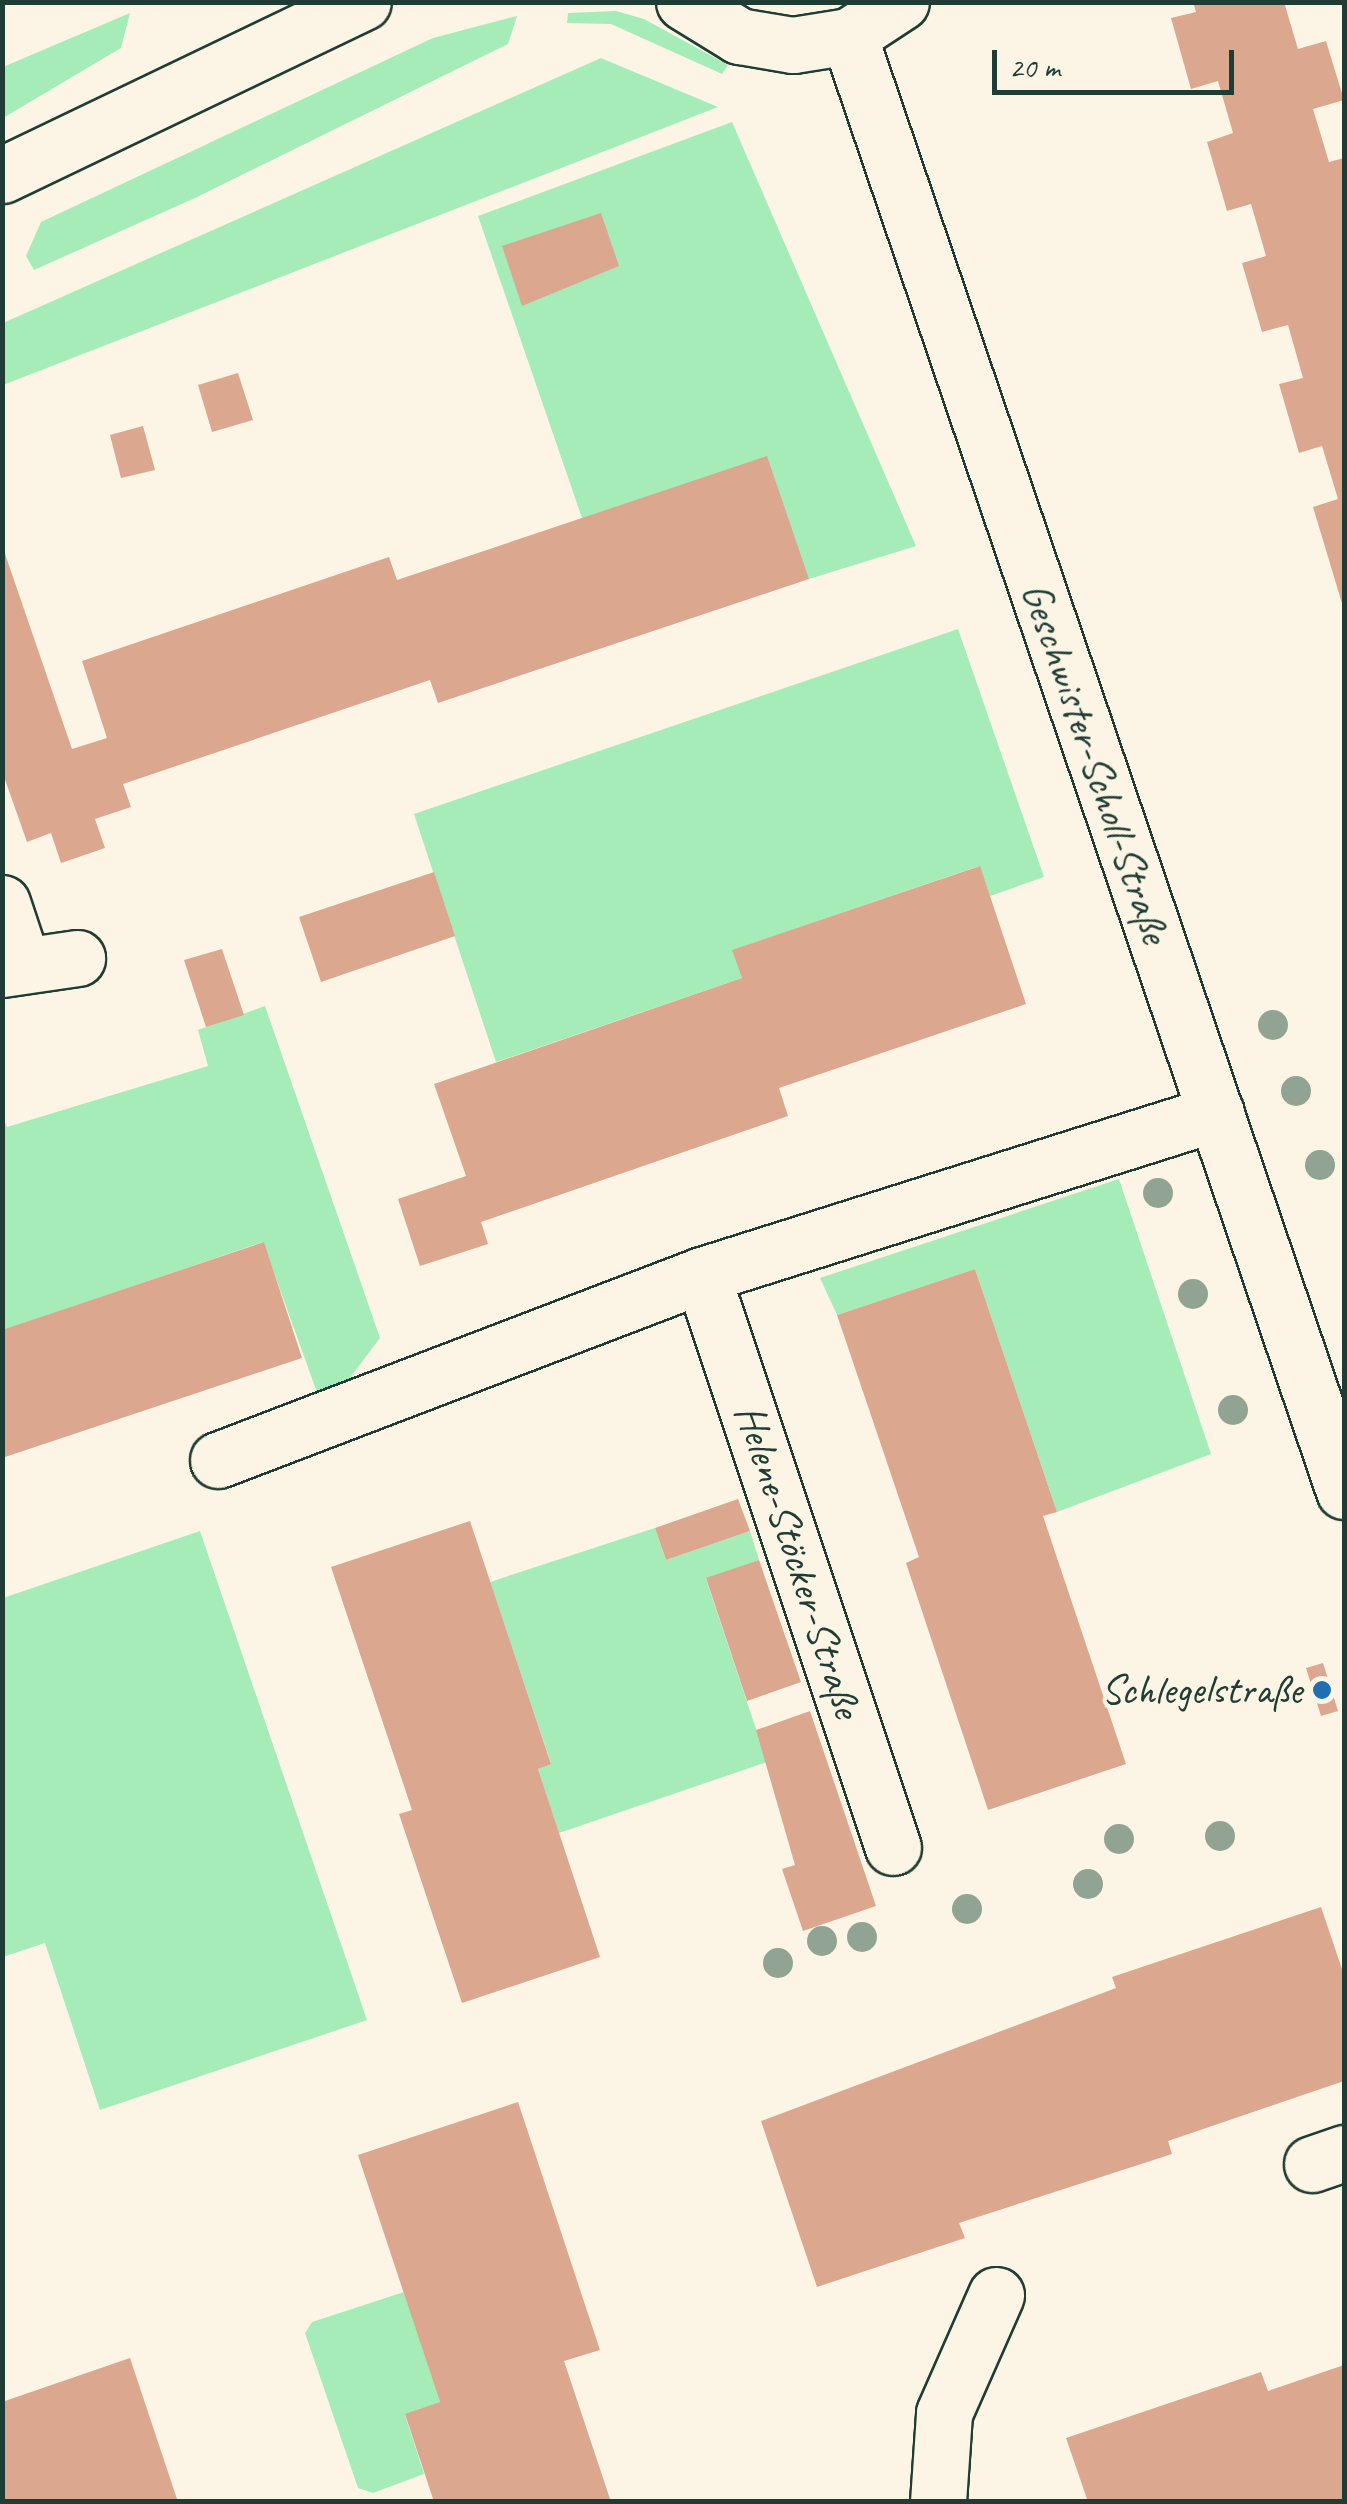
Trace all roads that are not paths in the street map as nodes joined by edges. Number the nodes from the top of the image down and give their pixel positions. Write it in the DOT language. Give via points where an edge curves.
graph roads {
  1 [pos="363,2"];
  2 [pos="684,2"];
  3 [pos="902,2"];
  4 [pos="848,36"];
  5 [pos="2,176"];
  6 [pos="2,903"];
  7 [pos="77,958"];
  8 [pos="12,966"];
  9 [pos="1216,1113"];
  10 [pos="702,1275"];
  11 [pos="218,1460"];
  12 [pos="1344,1490"];
  13 [pos="893,1847"];
  14 [pos="996,2295"];
  15 [pos="938,2502"];
  1 -- 5 [label="street"];
  2 -- 4 [label="street" via="739,36 793,45"];
  3 -- 4 [label="street"];
  4 -- 9 [label="street, Geschwister-Scholl-Straße"];
  6 -- 8 [label="street"];
  7 -- 8 [label="street"];
  9 -- 10 [label="street"];
  9 -- 12 [label="street, Geschwister-Scholl-Straße"];
  10 -- 11 [label="street"];
  10 -- 13 [label="street, Helene-Stöcker-Straße"];
  14 -- 15 [label="street" via="944,2412"];
}
